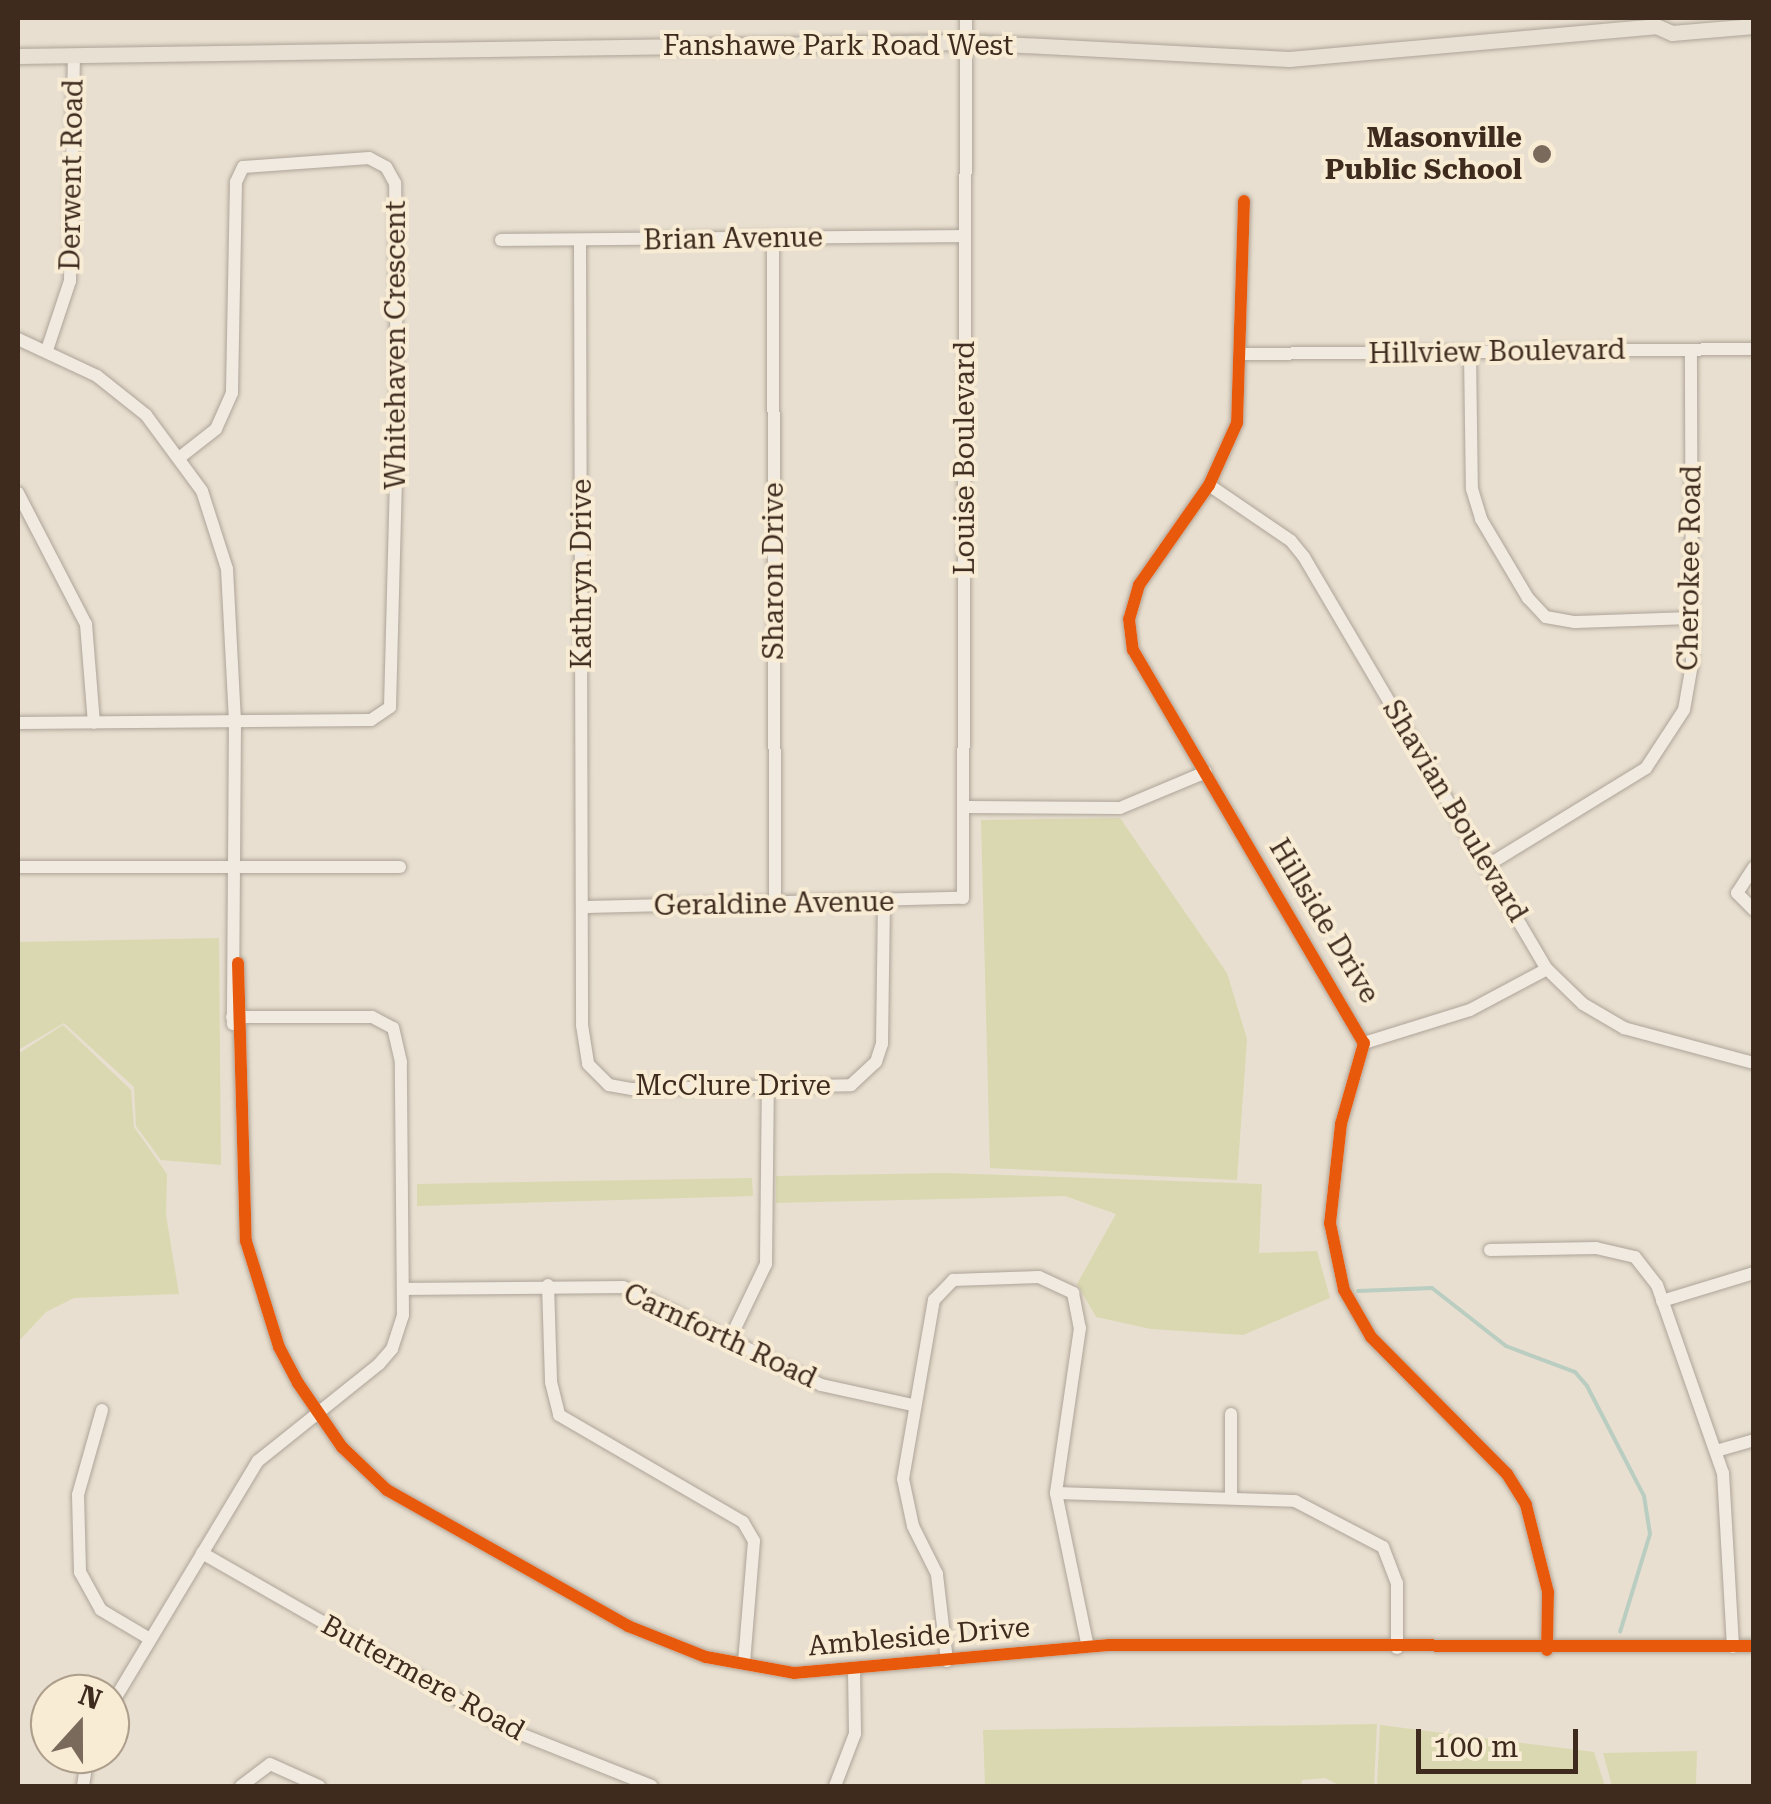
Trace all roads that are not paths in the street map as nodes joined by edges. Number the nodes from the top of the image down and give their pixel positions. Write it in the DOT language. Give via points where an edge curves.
graph roads {
  1 [pos="966,18"];
  2 [pos="1644,23"];
  3 [pos="1754,26"];
  4 [pos="966,42"];
  5 [pos="74,55"];
  6 [pos="18,56"];
  7 [pos="1244,200"];
  8 [pos="965,236"];
  9 [pos="773,238"];
  10 [pos="500,240"];
  11 [pos="580,241"];
  12 [pos="18,339"];
  13 [pos="1754,349"];
  14 [pos="47,350"];
  15 [pos="1691,351"];
  16 [pos="1470,353"];
  17 [pos="1241,354"];
  18 [pos="178,458"];
  19 [pos="1209,485"];
  20 [pos="18,493"];
  21 [pos="1692,618"];
  22 [pos="235,721"];
  23 [pos="94,722"];
  24 [pos="18,723"];
  25 [pos="1206,772"];
  26 [pos="967,807"];
  27 [pos="1488,865"];
  28 [pos="18,867"];
  29 [pos="400,867"];
  30 [pos="1754,867"];
  31 [pos="235,868"];
  32 [pos="964,898"];
  33 [pos="884,902"];
  34 [pos="776,904"];
  35 [pos="583,906"];
  36 [pos="1754,910"];
  37 [pos="1548,969"];
  38 [pos="237,1017"];
  39 [pos="1364,1043"];
  40 [pos="1754,1063"];
  41 [pos="768,1087"];
  42 [pos="1490,1250"];
  43 [pos="1754,1273"];
  44 [pos="548,1285"];
  45 [pos="405,1288"];
  46 [pos="1662,1300"];
  47 [pos="730,1339"];
  48 [pos="914,1405"];
  49 [pos="102,1410"];
  50 [pos="318,1414"];
  51 [pos="1231,1414"];
  52 [pos="1754,1440"];
  53 [pos="1716,1451"];
  54 [pos="1056,1493"];
  55 [pos="1230,1498"];
  56 [pos="202,1553"];
  57 [pos="150,1639"];
  58 [pos="1734,1646"];
  59 [pos="1754,1646"];
  60 [pos="1088,1647"];
  61 [pos="1397,1648"];
  62 [pos="1547,1650"];
  63 [pos="947,1661"];
  64 [pos="744,1663"];
  65 [pos="854,1670"];
  66 [pos="129,1674"];
  67 [pos="242,1786"];
  68 [pos="319,1786"];
  69 [pos="652,1786"];
  70 [pos="834,1786"];
  1 -- 4 [label="street, Louise Boulevard"];
  2 -- 3 [label="main road, Fanshawe Park Road West" via="1672,32"];
  2 -- 4 [label="main road, Fanshawe Park Road West" via="1289,59"];
  4 -- 5 [label="main road, Fanshawe Park Road West"];
  4 -- 8 [label="street, Louise Boulevard"];
  5 -- 6 [label="main road, Fanshawe Park Road West"];
  5 -- 14 [label="street, Derwent Road" via="70,281"];
  7 -- 17 [label="street, Hillside Drive"];
  8 -- 9 [label="street, Brian Avenue"];
  8 -- 26 [label="street, Louise Boulevard"];
  9 -- 11 [label="street, Brian Avenue"];
  9 -- 34 [label="street, Sharon Drive"];
  10 -- 11 [label="street, Brian Avenue"];
  11 -- 35 [label="street, Kathryn Drive"];
  12 -- 14 [label="street, Ambleside Drive"];
  13 -- 15 [label="street, Hillview Boulevard"];
  14 -- 18 [label="street, Ambleside Drive" via="97,376 146,415"];
  15 -- 16 [label="street, Hillview Boulevard"];
  15 -- 21 [label="street, Cherokee Road"];
  16 -- 17 [label="street, Hillview Boulevard"];
  16 -- 21 [label="street" via="1472,488 1480,519 1528,598 1546,616 1575,622"];
  17 -- 19 [label="street, Hillside Drive" via="1237,423"];
  18 -- 22 [label="street, Ambleside Drive" via="202,491 226,569"];
  18 -- 22 [label="street, Whitehaven Crescent" via="216,428 232,392 236,182 243,167 369,158 386,167 395,183 394,694 382,716 371,720"];
  19 -- 25 [label="street, Hillside Drive" via="1139,585 1128,619 1133,650"];
  19 -- 27 [label="street, Shavian Boulevard" via="1304,557"];
  20 -- 23 [label="street" via="86,624"];
  21 -- 27 [label="street, Cherokee Road" via="1692,664 1671,738 1646,768"];
  22 -- 23 [label="street"];
  22 -- 31 [label="street, Ambleside Drive"];
  23 -- 24 [label="street"];
  25 -- 26 [label="street" via="1120,808"];
  25 -- 39 [label="street, Hillside Drive"];
  26 -- 32 [label="street, Louise Boulevard"];
  27 -- 37 [label="street, Shavian Boulevard"];
  28 -- 31 [label="street"];
  29 -- 31 [label="street"];
  30 -- 36 [label="street" via="1737,893"];
  31 -- 38 [label="street, Ambleside Drive"];
  32 -- 33 [label="street, Geraldine Avenue"];
  33 -- 34 [label="street, Geraldine Avenue"];
  33 -- 41 [label="street, McClure Drive" via="876,1062 850,1085"];
  34 -- 35 [label="street, Geraldine Avenue"];
  35 -- 41 [label="street, McClure Drive" via="582,1025 597,1076 631,1088"];
  37 -- 39 [label="street" via="1470,1010"];
  37 -- 40 [label="street, Shavian Boulevard" via="1583,1004 1624,1028"];
  38 -- 45 [label="street" via="372,1017 393,1028 400,1062"];
  38 -- 50 [label="street, Ambleside Drive" via="237,1138 253,1277 279,1348"];
  39 -- 62 [label="street, Hillside Drive" via="1342,1124 1330,1223 1344,1290 1370,1337 1507,1474 1526,1505 1548,1592"];
  41 -- 47 [label="street" via="766,1264"];
  42 -- 46 [label="street" via="1596,1248 1636,1257"];
  43 -- 46 [label="street"];
  44 -- 45 [label="street, Carnforth Road"];
  44 -- 47 [label="street, Carnforth Road" via="623,1287"];
  44 -- 64 [label="street" via="550,1382 559,1415 743,1522 754,1541"];
  45 -- 50 [label="street" via="392,1348"];
  46 -- 53 [label="street"];
  47 -- 48 [label="street, Carnforth Road" via="821,1385"];
  48 -- 54 [label="street" via="942,1289 953,1280 1039,1276 1060,1283 1073,1293 1080,1328"];
  48 -- 63 [label="street" via="904,1479 913,1526 937,1574"];
  49 -- 57 [label="street" via="78,1495 80,1572 101,1610"];
  50 -- 56 [label="street" via="258,1461"];
  50 -- 64 [label="street, Ambleside Drive" via="386,1490 447,1529 628,1626 706,1657"];
  51 -- 55 [label="street"];
  52 -- 53 [label="street"];
  53 -- 58 [label="street" via="1724,1474"];
  54 -- 55 [label="street"];
  54 -- 60 [label="street"];
  55 -- 61 [label="street" via="1295,1501 1384,1547 1397,1583"];
  56 -- 57 [label="street"];
  56 -- 69 [label="street, Buttermere Road" via="513,1731"];
  57 -- 66 [label="street"];
  58 -- 59 [label="street, Ambleside Drive"];
  58 -- 62 [label="street, Ambleside Drive"];
  60 -- 61 [label="street, Ambleside Drive"];
  60 -- 63 [label="street, Ambleside Drive"];
  61 -- 62 [label="street, Ambleside Drive"];
  63 -- 65 [label="street, Ambleside Drive"];
  64 -- 65 [label="street, Ambleside Drive" via="794,1673"];
  65 -- 70 [label="street" via="854,1734"];
  67 -- 68 [label="street" via="270,1764"];
}
